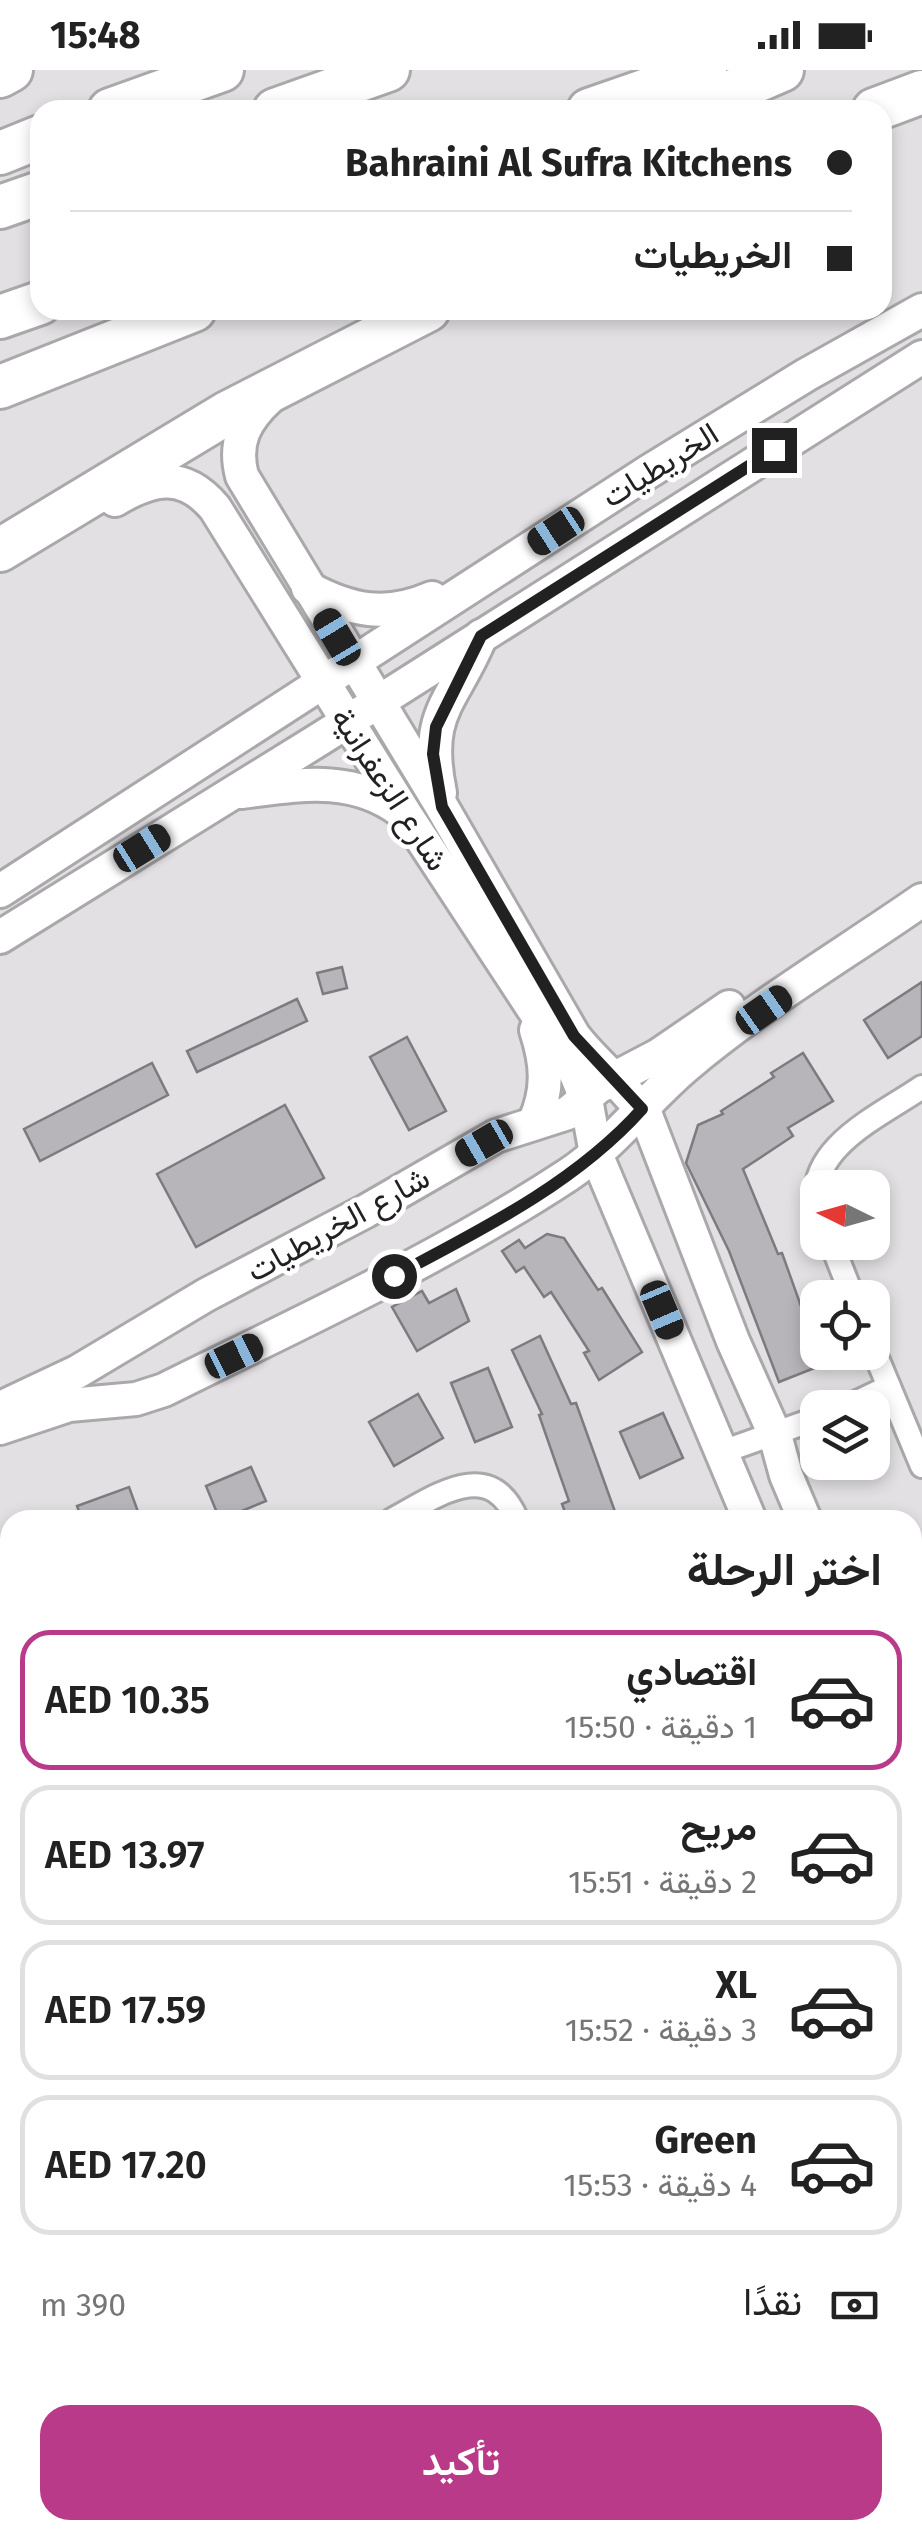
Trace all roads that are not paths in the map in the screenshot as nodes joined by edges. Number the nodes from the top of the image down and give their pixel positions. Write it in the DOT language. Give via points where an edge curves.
graph roads {
  1 [pos="11,70"];
  2 [pos="222,70"];
  3 [pos="388,70"];
  4 [pos="704,70"];
  5 [pos="782,70"];
  6 [pos="0,76"];
  7 [pos="922,92"];
  8 [pos="138,100"];
  9 [pos="304,100"];
  10 [pos="618,100"];
  11 [pos="712,100"];
  12 [pos="892,103"];
  13 [pos="30,142"];
  14 [pos="0,153"];
  15 [pos="30,196"];
  16 [pos="0,206"];
  17 [pos="30,306"];
  18 [pos="922,310"];
  19 [pos="0,317"];
  20 [pos="169,320"];
  21 [pos="409,320"];
  22 [pos="922,357"];
  23 [pos="284,384"];
  24 [pos="0,388"];
  25 [pos="0,550"];
  26 [pos="496,570"];
  27 [pos="0,572"];
  28 [pos="307,587"];
  29 [pos="481,636"];
  30 [pos="353,662"];
  31 [pos="322,682"];
  32 [pos="378,702"];
  33 [pos="347,722"];
  34 [pos="232,793"];
  35 [pos="442,807"];
  36 [pos="406,815"];
  37 [pos="922,874"];
  38 [pos="0,890"];
  39 [pos="922,900"];
  40 [pos="0,936"];
  41 [pos="532,1006"];
  42 [pos="613,1078"];
  43 [pos="922,1087"];
  44 [pos="586,1100"];
  45 [pos="642,1109"];
  46 [pos="534,1123"];
  47 [pos="596,1154"];
  48 [pos="822,1170"];
  49 [pos="882,1370"];
  50 [pos="82,1387"];
  51 [pos="889,1387"];
  52 [pos="883,1390"];
  53 [pos="0,1408"];
  54 [pos="800,1425"];
  55 [pos="0,1428"];
  56 [pos="775,1435"];
  57 [pos="722,1452"];
  58 [pos="922,1466"];
  59 [pos="413,1510"];
  60 [pos="514,1510"];
  61 [pos="746,1510"];
  62 [pos="801,1510"];
  1 -- 6 [label="highway"];
  2 -- 8 [label="highway"];
  3 -- 9 [label="highway"];
  4 -- 10 [label="highway"];
  5 -- 11 [label="highway"];
  7 -- 12 [label="highway"];
  13 -- 14 [label="highway"];
  15 -- 16 [label="highway"];
  17 -- 19 [label="highway"];
  18 -- 26 [label="street, الخريطيات"];
  20 -- 24 [label="highway"];
  21 -- 23 [label="highway"];
  22 -- 29 [label="street, الخريطيات"];
  23 -- 25 [label="highway"];
  23 -- 28 [label="street, شارع الزعفرانية" via="249,418 239,465"];
  26 -- 28 [label="street" via="391,611 350,607"];
  26 -- 30 [label="street, الخريطيات"];
  27 -- 31 [label="street, شارع الزعفرانية" via="134,488 178,482 216,508"];
  28 -- 30 [label="street, شارع الزعفرانية"];
  29 -- 32 [label="street, الخريطيات"];
  29 -- 35 [label="street" via="436,727 433,754"];
  30 -- 31 [label="street, الخريطيات"];
  30 -- 32 [label="street, شارع الزعفرانية"];
  31 -- 33 [label="street, شارع الزعفرانية"];
  31 -- 38 [label="street, الخريطيات"];
  32 -- 33 [label="street, الخريطيات"];
  32 -- 35 [label="street, شارع الزعفرانية"];
  33 -- 34 [label="street, الخريطيات"];
  33 -- 36 [label="street, شارع الزعفرانية"];
  34 -- 36 [label="street" via="344,785"];
  34 -- 40 [label="street, الخريطيات"];
  35 -- 42 [label="street, شارع الزعفرانية" via="574,1036"];
  36 -- 41 [label="street, شارع الزعفرانية"];
  37 -- 42 [label="street, شارع الخريطيات" via="659,1055"];
  39 -- 45 [label="street, شارع الخريطيات" via="708,1049"];
  41 -- 44 [label="street, شارع الزعفرانية"];
  41 -- 46 [label="street" via="546,1076"];
  42 -- 44 [label="street, شارع الخريطيات"];
  42 -- 45 [label="street, شارع الزعفرانية"];
  43 -- 48 [label="street" via="830,1153"];
  44 -- 46 [label="street, شارع الخريطيات"];
  44 -- 47 [label="street, شارع الزعفرانية"];
  45 -- 47 [label="street, شارع الخريطيات"];
  45 -- 56 [label="street, شارع الزعفرانية"];
  46 -- 50 [label="street, شارع الخريطيات" via="496,1136 206,1295"];
  47 -- 50 [label="street, شارع الخريطيات" via="424,1260 164,1390 136,1399"];
  47 -- 57 [label="street, شارع الزعفرانية"];
  49 -- 51 [label="street"];
  50 -- 53 [label="street, شارع الخريطيات"];
  50 -- 55 [label="street, شارع الخريطيات" via="50,1410"];
  51 -- 52 [label="street"];
  51 -- 58 [label="street"];
  54 -- 56 [label="street"];
  56 -- 57 [label="street"];
  56 -- 62 [label="street, شارع الزعفرانية"];
  57 -- 61 [label="street, شارع الزعفرانية"];
  59 -- 60 [label="street" via="468,1484 498,1492"];
}
